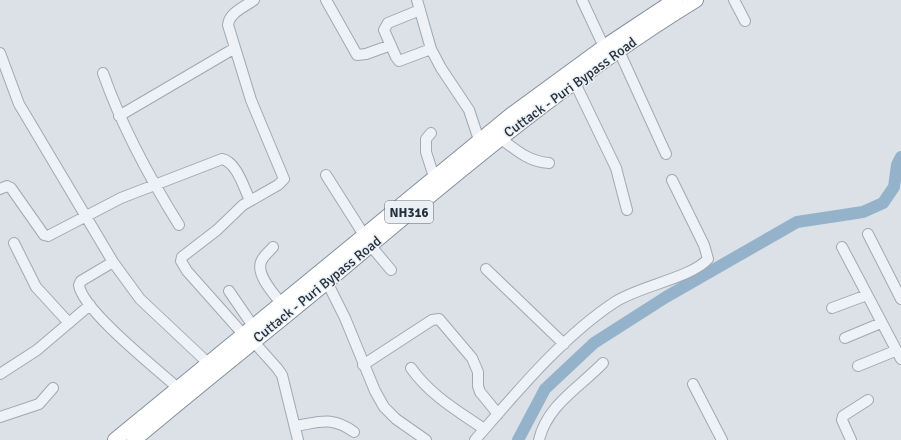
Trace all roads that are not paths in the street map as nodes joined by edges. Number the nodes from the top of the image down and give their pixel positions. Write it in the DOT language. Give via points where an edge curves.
graph roads {
  1 [pos="254,0"];
  2 [pos="326,0"];
  3 [pos="417,0"];
  4 [pos="582,0"];
  5 [pos="675,0"];
  6 [pos="696,0"];
  7 [pos="734,0"];
  8 [pos="420,10"];
  9 [pos="745,21"];
  10 [pos="390,45"];
  11 [pos="604,46"];
  12 [pos="235,48"];
  13 [pos="431,49"];
  14 [pos="619,51"];
  15 [pos="0,53"];
  16 [pos="102,74"];
  17 [pos="574,81"];
  18 [pos="119,116"];
  19 [pos="430,133"];
  20 [pos="500,138"];
  21 [pos="479,140"];
  22 [pos="666,154"];
  23 [pos="549,162"];
  24 [pos="326,175"];
  25 [pos="434,177"];
  26 [pos="672,180"];
  27 [pos="154,185"];
  28 [pos="0,189"];
  29 [pos="250,200"];
  30 [pos="627,210"];
  31 [pos="85,216"];
  32 [pos="179,225"];
  33 [pos="868,234"];
  34 [pos="367,240"];
  35 [pos="14,243"];
  36 [pos="273,247"];
  37 [pos="842,247"];
  38 [pos="113,262"];
  39 [pos="486,269"];
  40 [pos="391,270"];
  41 [pos="327,282"];
  42 [pos="229,291"];
  43 [pos="867,295"];
  44 [pos="901,299"];
  45 [pos="281,303"];
  46 [pos="90,305"];
  47 [pos="832,308"];
  48 [pos="69,323"];
  49 [pos="881,323"];
  50 [pos="250,334"];
  51 [pos="845,338"];
  52 [pos="564,344"];
  53 [pos="898,355"];
  54 [pos="208,363"];
  55 [pos="603,363"];
  56 [pos="363,365"];
  57 [pos="858,366"];
  58 [pos="411,368"];
  59 [pos="0,374"];
  60 [pos="693,384"];
  61 [pos="53,388"];
  62 [pos="178,388"];
  63 [pos="868,400"];
  64 [pos="498,414"];
  65 [pos="0,417"];
  66 [pos="295,426"];
  67 [pos="484,429"];
  68 [pos="354,432"];
  69 [pos="115,440"];
  70 [pos="134,440"];
  71 [pos="298,440"];
  72 [pos="426,440"];
  73 [pos="475,440"];
  74 [pos="539,440"];
  75 [pos="722,440"];
  76 [pos="851,440"];
  1 -- 12 [label="street" via="229,19 228,25"];
  2 -- 10 [label="street" via="357,55"];
  3 -- 8 [label="street"];
  4 -- 11 [label="street"];
  5 -- 11 [label="highway, Cuttack - Puri Bypass Road / NH316"];
  6 -- 14 [label="highway, Cuttack - Puri Bypass Road / NH316"];
  7 -- 9 [label="street"];
  8 -- 10 [label="street" via="386,25 384,30"];
  8 -- 13 [label="street"];
  10 -- 13 [label="street" via="399,61"];
  11 -- 21 [label="highway, Cuttack - Puri Bypass Road / NH316"];
  12 -- 18 [label="street"];
  12 -- 29 [label="street" via="251,100 284,179 278,186"];
  13 -- 21 [label="street" via="469,110"];
  14 -- 17 [label="highway, Cuttack - Puri Bypass Road / NH316"];
  14 -- 22 [label="street"];
  15 -- 31 [label="street" via="19,104"];
  16 -- 18 [label="street"];
  17 -- 20 [label="highway, Cuttack - Puri Bypass Road / NH316"];
  17 -- 30 [label="street" via="616,168"];
  18 -- 27 [label="street"];
  19 -- 25 [label="street" via="426,139 426,152"];
  20 -- 23 [label="street" via="529,159"];
  20 -- 34 [label="highway, Cuttack - Puri Bypass Road / NH316"];
  21 -- 25 [label="highway, Cuttack - Puri Bypass Road / NH316"];
  24 -- 34 [label="street"];
  25 -- 34 [label="highway, Cuttack - Puri Bypass Road / NH316"];
  26 -- 52 [label="street" via="704,245 708,259 704,264 617,301 594,316"];
  27 -- 29 [label="street" via="217,160 227,160 234,167"];
  27 -- 31 [label="street"];
  27 -- 32 [label="street"];
  28 -- 31 [label="street" via="7,186 11,188 44,235 48,236"];
  29 -- 50 [label="street" via="182,257 181,261"];
  31 -- 38 [label="street"];
  33 -- 44 [label="street"];
  34 -- 40 [label="street"];
  34 -- 41 [label="highway, Cuttack - Puri Bypass Road / NH316"];
  34 -- 45 [label="highway, Cuttack - Puri Bypass Road / NH316"];
  35 -- 48 [label="street" via="36,287"];
  36 -- 45 [label="street" via="262,259 260,270"];
  37 -- 43 [label="street"];
  38 -- 46 [label="street" via="81,281 80,289"];
  38 -- 54 [label="street" via="140,299"];
  39 -- 52 [label="street"];
  41 -- 50 [label="highway, Cuttack - Puri Bypass Road / NH316"];
  41 -- 56 [label="street" via="343,312"];
  42 -- 50 [label="street"];
  43 -- 47 [label="street"];
  43 -- 49 [label="street"];
  45 -- 50 [label="highway, Cuttack - Puri Bypass Road / NH316"];
  46 -- 48 [label="street"];
  46 -- 62 [label="street" via="111,328"];
  48 -- 59 [label="street" via="38,350"];
  49 -- 51 [label="street"];
  49 -- 53 [label="street"];
  50 -- 54 [label="highway, Cuttack - Puri Bypass Road / NH316"];
  50 -- 66 [label="street" via="282,376"];
  50 -- 70 [label="highway, Cuttack - Puri Bypass Road / NH316"];
  52 -- 64 [label="street"];
  53 -- 57 [label="street"];
  54 -- 62 [label="highway, Cuttack - Puri Bypass Road / NH316"];
  55 -- 74 [label="street" via="561,402 547,421"];
  56 -- 64 [label="street" via="432,320 439,319 472,358 478,372 480,392"];
  56 -- 72 [label="street" via="384,407 396,419"];
  58 -- 67 [label="street" via="431,392"];
  60 -- 75 [label="street"];
  61 -- 65 [label="street" via="39,404"];
  62 -- 69 [label="highway, Cuttack - Puri Bypass Road / NH316"];
  63 -- 76 [label="street" via="842,416"];
  64 -- 67 [label="street"];
  66 -- 68 [label="street" via="326,421 342,423"];
  66 -- 71 [label="street"];
  67 -- 73 [label="street"];
}
